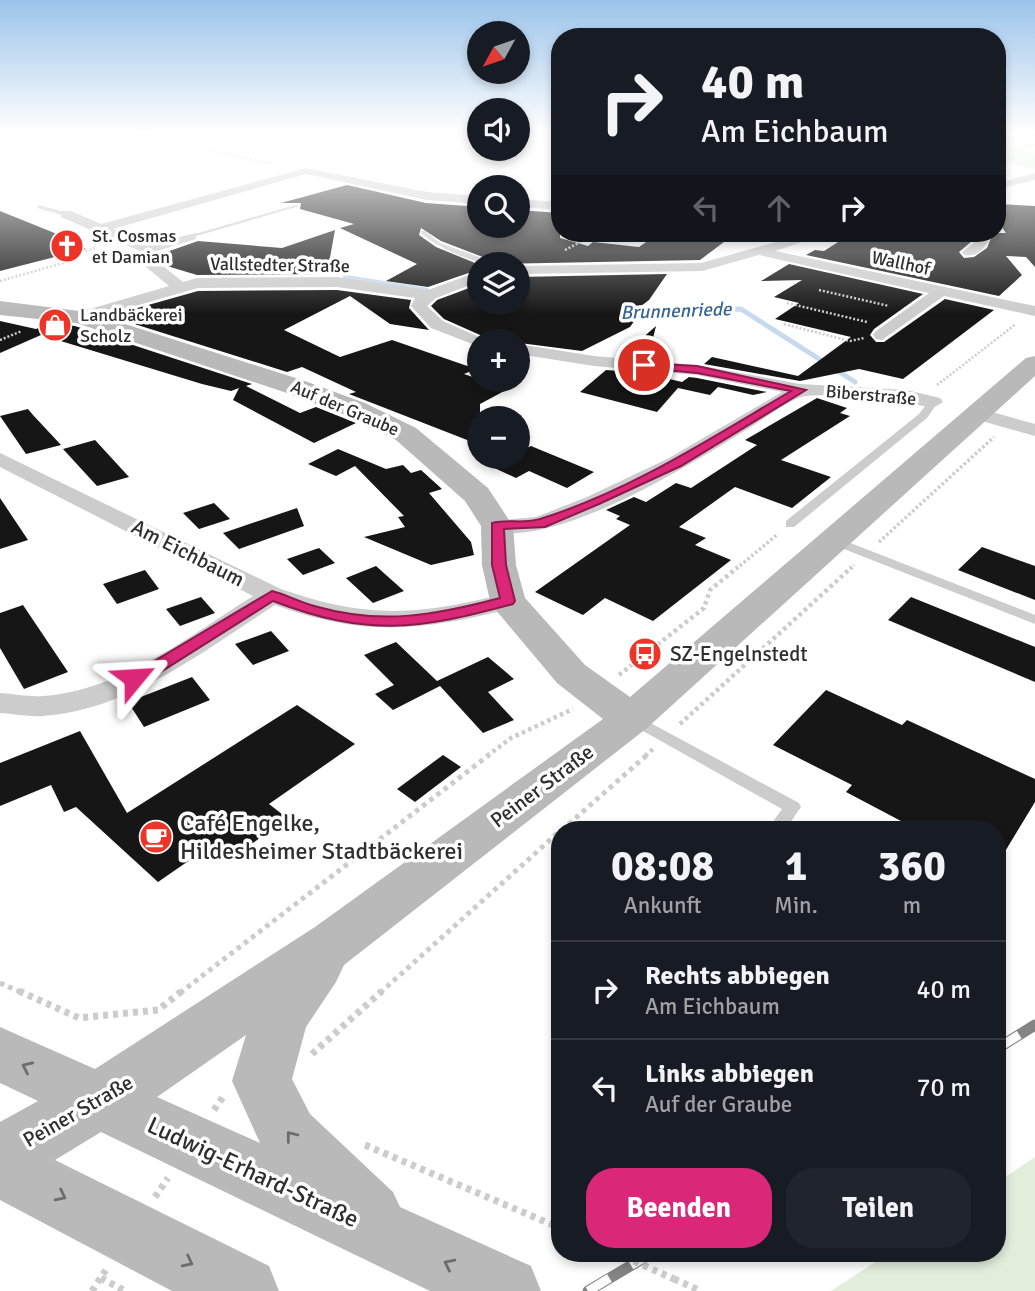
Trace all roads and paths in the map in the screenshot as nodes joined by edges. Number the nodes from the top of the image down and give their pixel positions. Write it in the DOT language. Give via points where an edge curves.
graph roads {
  1 [pos="227,193"];
  2 [pos="414,193"];
  3 [pos="467,199"];
  4 [pos="530,204"];
  5 [pos="551,205"];
  6 [pos="297,206"];
  7 [pos="39,207"];
  8 [pos="66,214"];
  9 [pos="99,229"];
  10 [pos="423,232"];
  11 [pos="191,236"];
  12 [pos="785,242"];
  13 [pos="981,242"];
  14 [pos="96,248"];
  15 [pos="148,249"];
  16 [pos="760,252"];
  17 [pos="969,253"];
  18 [pos="467,254"];
  19 [pos="530,270"];
  20 [pos="467,280"];
  21 [pos="0,281"];
  22 [pos="178,286"];
  23 [pos="819,290"];
  24 [pos="941,291"];
  25 [pos="430,295"];
  26 [pos="787,303"];
  27 [pos="0,308"];
  28 [pos="1033,310"];
  29 [pos="914,311"];
  30 [pos="79,317"];
  31 [pos="784,324"];
  32 [pos="887,331"];
  33 [pos="467,337"];
  34 [pos="530,351"];
  35 [pos="1035,363"];
  36 [pos="800,390"];
  37 [pos="933,402"];
  38 [pos="978,414"];
  39 [pos="1010,423"];
  40 [pos="1035,430"];
  41 [pos="1,461"];
  42 [pos="790,524"];
  43 [pos="497,526"];
  44 [pos="851,547"];
  45 [pos="272,595"];
  46 [pos="508,601"];
  47 [pos="1035,620"];
  48 [pos="0,703"];
  49 [pos="631,716"];
  50 [pos="567,821"];
  51 [pos="782,821"];
  52 [pos="551,839"];
  53 [pos="334,943"];
  54 [pos="0,983"];
  55 [pos="0,1054"];
  56 [pos="244,1086"];
  57 [pos="99,1101"];
  58 [pos="360,1142"];
  59 [pos="0,1156"];
  60 [pos="0,1166"];
  61 [pos="551,1224"];
  62 [pos="392,1236"];
  63 [pos="636,1262"];
  64 [pos="101,1278"];
  65 [pos="125,1291"];
  66 [pos="244,1291"];
  67 [pos="506,1291"];
  68 [pos="701,1291"];
  1 -- 9 [label="street"];
  2 -- 3 [label="street"];
  4 -- 5 [label="street"];
  6 -- 11 [label="lane"];
  7 -- 8 [label="lane"];
  8 -- 9 [label="street"];
  9 -- 15 [label="street"];
  10 -- 18 [label="lane" via="438,244"];
  11 -- 15 [label="street"];
  12 -- 16 [label="street"];
  13 -- 17 [label="street"];
  14 -- 21 [label="path"];
  15 -- 22 [label="street" via="144,258"];
  16 -- 19 [label="street" via="691,268"];
  16 -- 24 [label="street, Wallhof"];
  20 -- 25 [label="street, Vallstedter Straße"];
  22 -- 25 [label="street, Vallstedter Straße" via="337,282"];
  22 -- 30 [label="street, Vallstedter Straße"];
  23 -- 29 [label="path"];
  24 -- 28 [label="street, Wallhof"];
  24 -- 29 [label="street"];
  25 -- 33 [label="street" via="421,300 423,314"];
  26 -- 32 [label="path"];
  27 -- 30 [label="main road, Auf der Graube"];
  28 -- 37 [label="path" via="933,387"];
  29 -- 32 [label="street"];
  30 -- 43 [label="main road, Auf der Graube" via="293,386 406,434 478,495"];
  31 -- 32 [label="path" via="850,341"];
  34 -- 36 [label="street, Biberstraße" via="697,369"];
  35 -- 38 [label="main road, Peiner Straße"];
  36 -- 37 [label="street, Biberstraße" via="906,396"];
  36 -- 43 [label="street" via="677,463 595,502 540,524"];
  37 -- 42 [label="lane" via="923,416"];
  38 -- 39 [label="street"];
  38 -- 44 [label="main road, Peiner Straße"];
  39 -- 40 [label="street"];
  39 -- 44 [label="path"];
  41 -- 45 [label="street, Am Eichbaum"];
  42 -- 49 [label="path" via="710,590 704,608"];
  43 -- 46 [label="main road, Auf der Graube" via="499,565"];
  44 -- 47 [label="lane"];
  44 -- 49 [label="main road, Peiner Straße"];
  44 -- 49 [label="path"];
  45 -- 46 [label="street, Am Eichbaum" via="314,611 382,624 445,618"];
  45 -- 48 [label="street" via="153,670 95,694 44,706"];
  46 -- 49 [label="main road, Auf der Graube" via="571,674"];
  49 -- 50 [label="path"];
  49 -- 51 [label="lane" via="793,807"];
  49 -- 53 [label="main road, Peiner Straße"];
  49 -- 54 [label="path" via="575,708 511,738 158,1010 79,1018"];
  52 -- 56 [label="path" via="296,1069"];
  53 -- 56 [label="main road" via="280,1017"];
  53 -- 57 [label="main road, Peiner Straße"];
  57 -- 55 [label="main road, Ludwig-Erhard-Straße, one-way"];
  62 -- 56 [label="main road, one-way" via="288,1136"];
  57 -- 59 [label="main road, Peiner Straße"];
  57 -- 62 [label="main road, Ludwig-Erhard-Straße"];
  58 -- 61 [label="path"];
  60 -- 66 [label="main road, one-way"];
  67 -- 62 [label="main road, Ludwig-Erhard-Straße, one-way"];
  63 -- 68 [label="path, bridge"];
  64 -- 65 [label="path"];
}
